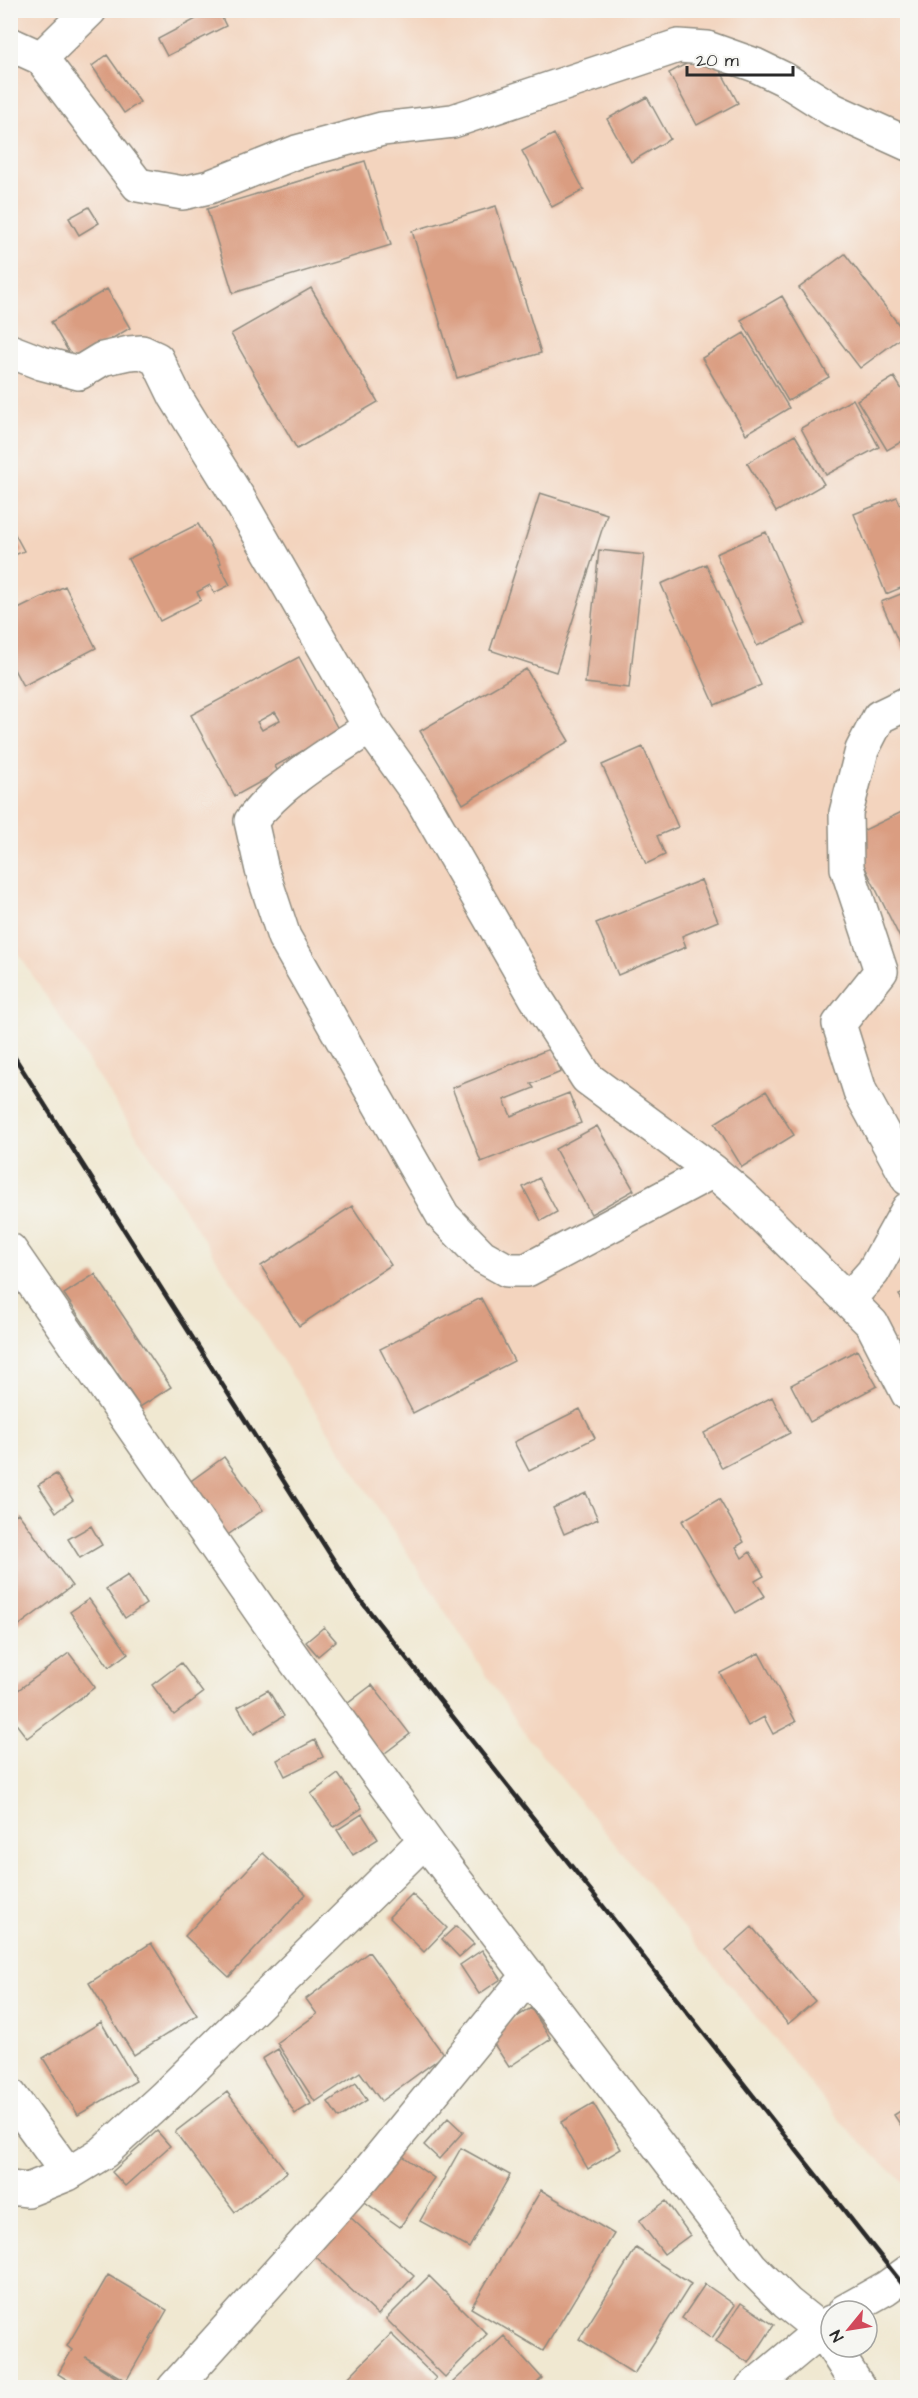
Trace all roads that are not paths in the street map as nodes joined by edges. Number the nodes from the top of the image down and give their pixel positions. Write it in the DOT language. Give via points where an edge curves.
graph roads {
  1 [pos="90,10"];
  2 [pos="10,44"];
  3 [pos="41,58"];
  4 [pos="908,144"];
  5 [pos="10,351"];
  6 [pos="908,703"];
  7 [pos="370,727"];
  8 [pos="713,1171"];
  9 [pos="908,1179"];
  10 [pos="908,1209"];
  11 [pos="10,1250"];
  12 [pos="848,1300"];
  13 [pos="908,1394"];
  14 [pos="425,1840"];
  15 [pos="529,1975"];
  16 [pos="10,2095"];
  17 [pos="68,2174"];
  18 [pos="10,2187"];
  19 [pos="908,2272"];
  20 [pos="872,2299"];
  21 [pos="819,2323"];
  22 [pos="819,2340"];
  23 [pos="845,2359"];
  24 [pos="174,2388"];
  25 [pos="752,2388"];
  26 [pos="859,2388"];
  1 -- 3 [label="street"];
  2 -- 3 [label="street"];
  3 -- 4 [label="street" via="138,185 183,192 209,187 297,152 382,129 453,121 678,46 707,48 755,65 833,110"];
  5 -- 7 [label="street" via="79,374 116,355 142,352 157,359"];
  6 -- 9 [label="street" via="879,717 862,750 846,813 848,868 881,971 839,1024 860,1091"];
  7 -- 8 [label="street" via="421,798 536,998 587,1078"];
  7 -- 8 [label="street" via="288,782 251,821 261,870 284,937 443,1216 482,1256 507,1270 527,1270"];
  8 -- 12 [label="street"];
  10 -- 12 [label="street" via="873,1272"];
  11 -- 14 [label="street" via="296,1662"];
  12 -- 13 [label="street" via="872,1324"];
  14 -- 15 [label="street"];
  14 -- 17 [label="street" via="164,2097 104,2152"];
  15 -- 21 [label="street" via="751,2267 787,2303"];
  15 -- 24 [label="street" via="363,2177"];
  16 -- 17 [label="street"];
  17 -- 18 [label="street" via="28,2190"];
  19 -- 20 [label="street"];
  22 -- 25 [label="street"];
  23 -- 26 [label="street"];
}
